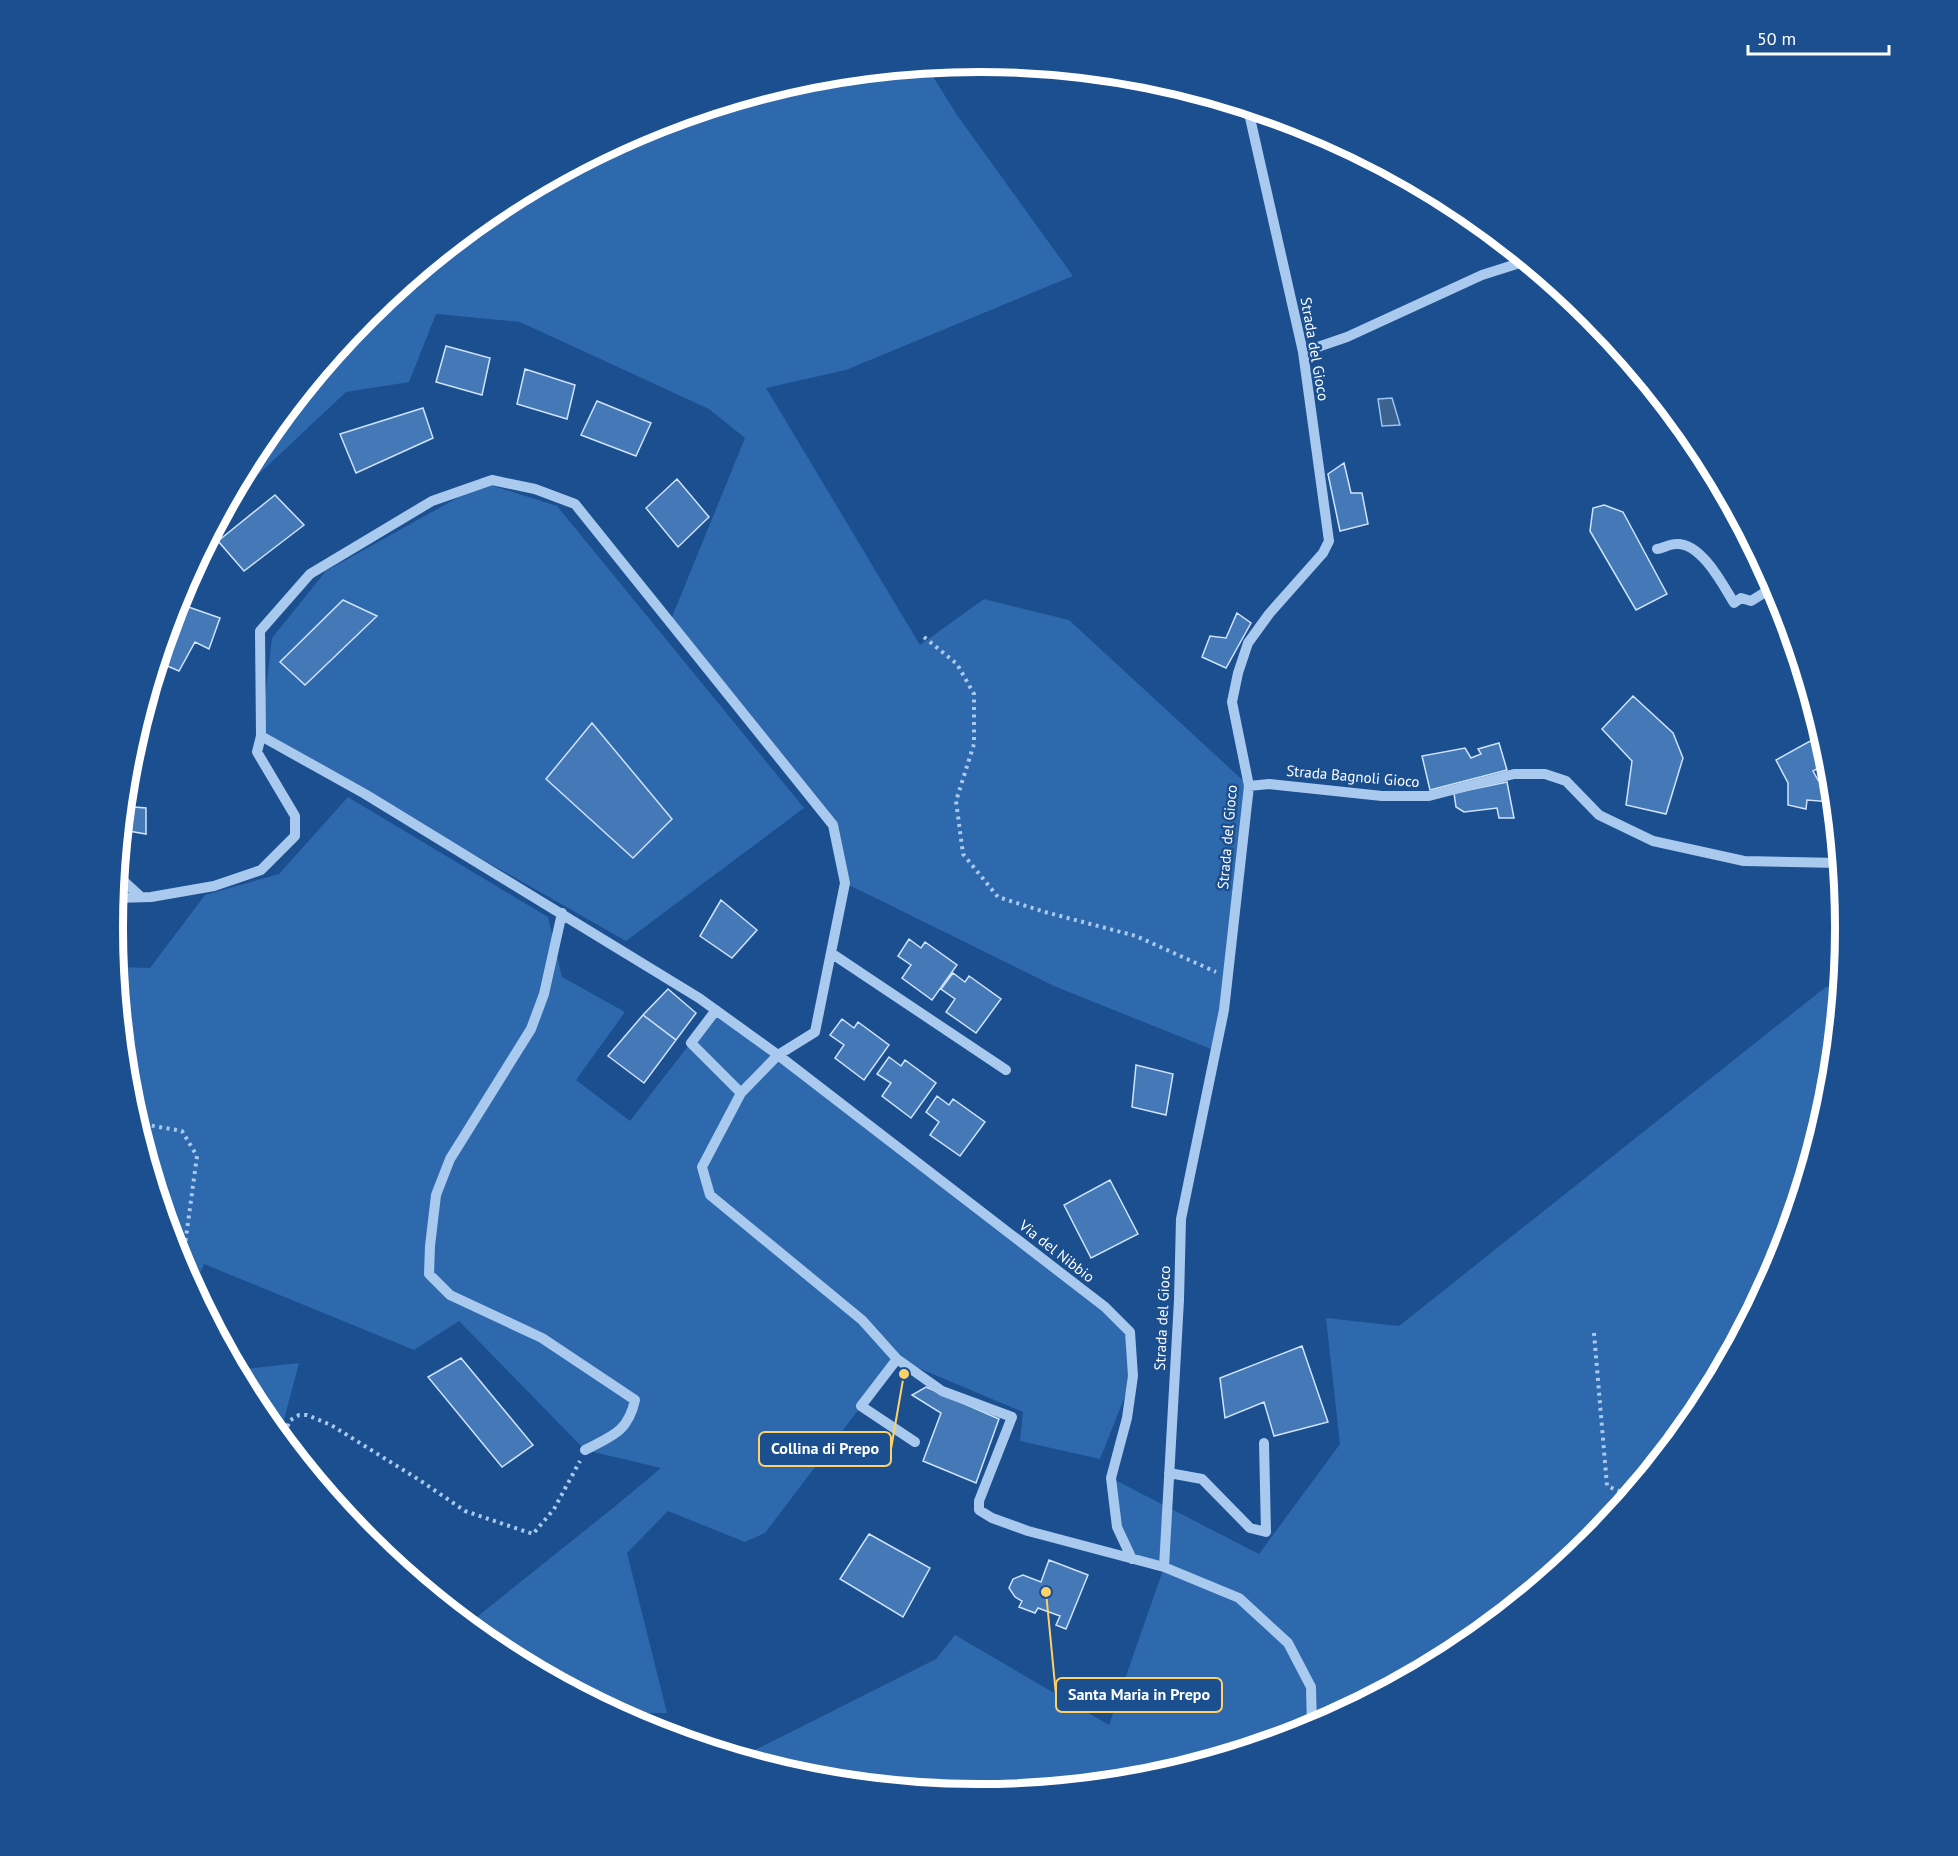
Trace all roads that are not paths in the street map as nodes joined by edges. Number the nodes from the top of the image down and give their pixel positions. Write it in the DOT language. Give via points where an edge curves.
graph roads {
  1 [pos="1250,116"];
  2 [pos="1518,264"];
  3 [pos="1303,352"];
  4 [pos="1657,549"];
  5 [pos="1766,592"];
  6 [pos="261,736"];
  7 [pos="1249,786"];
  8 [pos="1832,863"];
  9 [pos="125,882"];
  10 [pos="141,897"];
  11 [pos="124,898"];
  12 [pos="562,913"];
  13 [pos="831,953"];
  14 [pos="716,1010"];
  15 [pos="778,1055"];
  16 [pos="1006,1070"];
  17 [pos="741,1093"];
  18 [pos="897,1359"];
  19 [pos="915,1442"];
  20 [pos="1264,1443"];
  21 [pos="585,1450"];
  22 [pos="1169,1473"];
  23 [pos="1132,1559"];
  24 [pos="1164,1567"];
  25 [pos="1312,1717"];
  1 -- 3 [label="street, Strada del Gioco"];
  2 -- 3 [label="street" via="1482,275 1347,337"];
  3 -- 7 [label="street, Strada del Gioco" via="1329,541 1248,643 1238,673 1232,702"];
  4 -- 5 [label="street" via="1677,543 1698,552 1734,603 1741,598 1751,601"];
  6 -- 10 [label="street" via="257,752 295,816 296,836 261,870 214,886"];
  6 -- 12 [label="street, Via del Nibbio"];
  6 -- 13 [label="street" via="260,631 310,574 432,501 492,480 535,489 575,504 833,825 845,883"];
  7 -- 8 [label="street, Strada Bagnoli Gioco" via="1269,784 1382,796 1429,796 1514,774 1545,774 1566,781 1599,815 1653,841 1744,861"];
  7 -- 22 [label="street, Strada del Gioco" via="1224,1010 1181,1219"];
  9 -- 10 [label="street"];
  10 -- 11 [label="street"];
  12 -- 14 [label="street, Via del Nibbio"];
  12 -- 21 [label="street" via="544,994 531,1029 450,1160 436,1195 429,1274 450,1295 542,1338 635,1400 631,1416 617,1433"];
  13 -- 15 [label="street" via="815,1032"];
  13 -- 16 [label="street"];
  14 -- 15 [label="street, Via del Nibbio"];
  14 -- 17 [label="street" via="691,1043"];
  15 -- 17 [label="street"];
  15 -- 23 [label="street, Via del Nibbio" via="1105,1307 1130,1332 1133,1376 1111,1478 1118,1527"];
  17 -- 18 [label="street" via="702,1167 710,1195 862,1320"];
  18 -- 19 [label="street" via="861,1406"];
  18 -- 23 [label="street" via="942,1391 1012,1417 979,1510 1028,1531"];
  20 -- 22 [label="street" via="1266,1532 1250,1528 1202,1479"];
  22 -- 24 [label="street, Strada del Gioco"];
  23 -- 24 [label="street"];
  24 -- 25 [label="street" via="1239,1598 1288,1643 1311,1687"];
}
